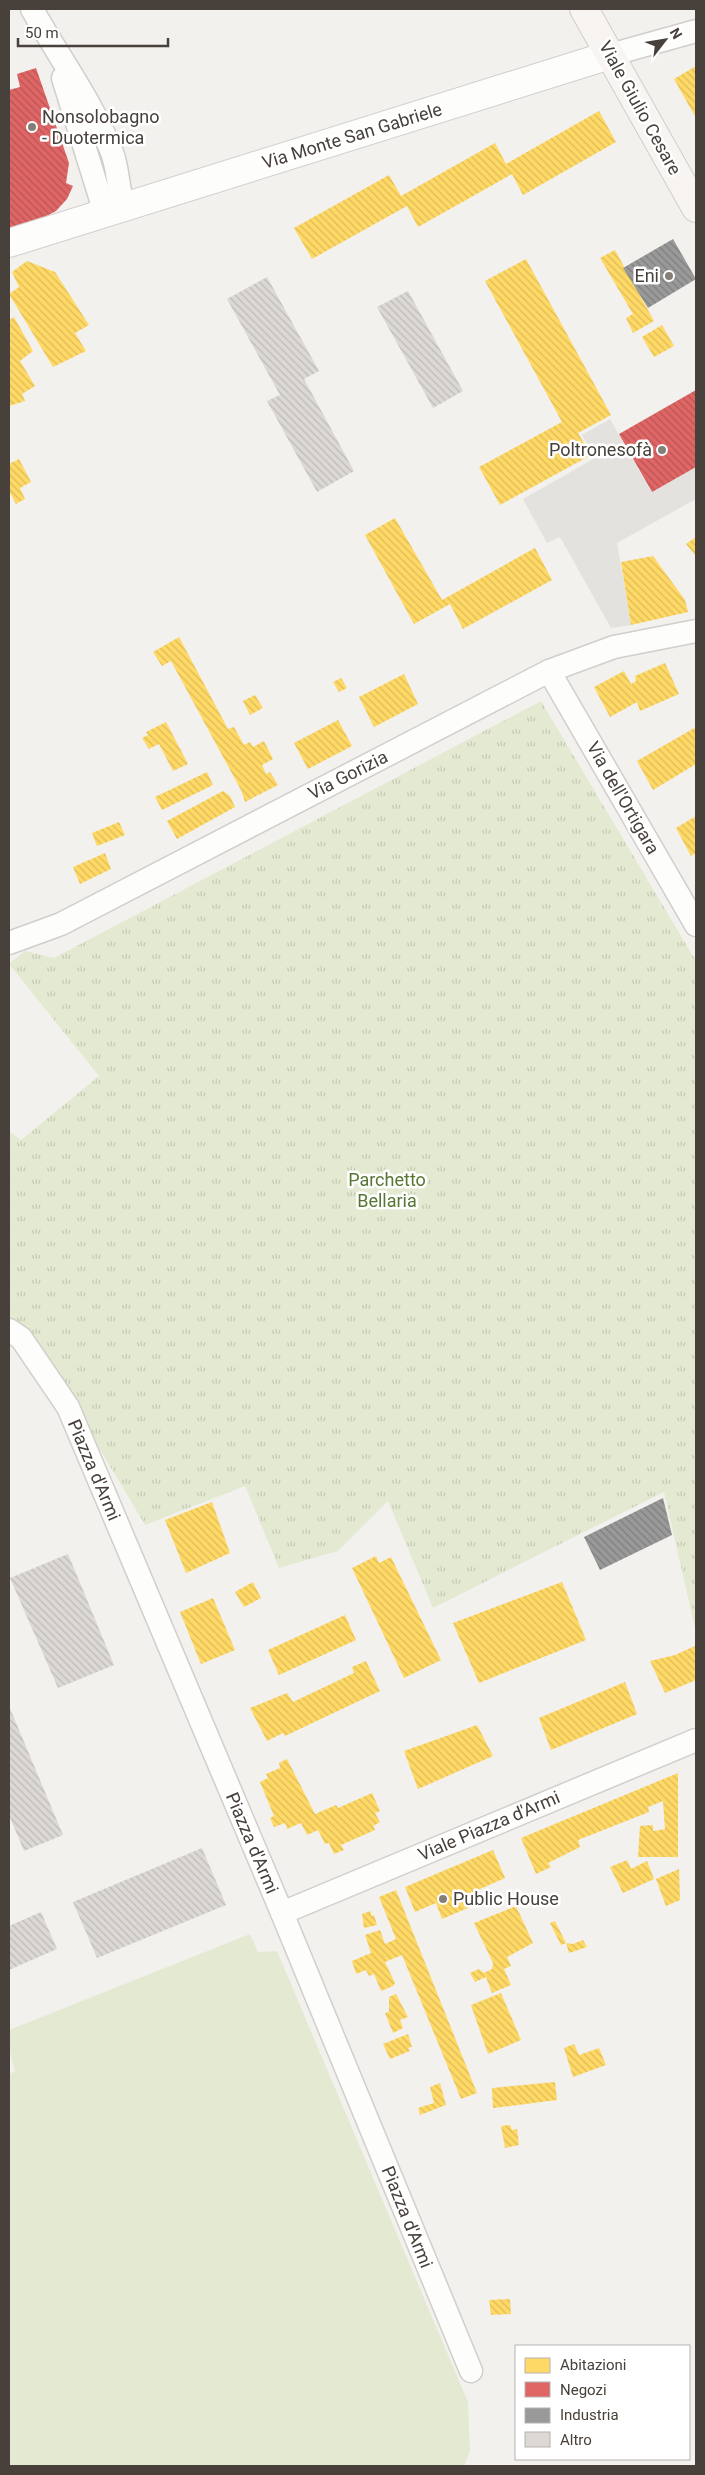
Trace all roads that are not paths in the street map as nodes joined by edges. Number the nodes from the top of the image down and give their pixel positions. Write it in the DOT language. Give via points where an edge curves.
graph roads {
  1 [pos="32,9"];
  2 [pos="584,9"];
  3 [pos="696,31"];
  4 [pos="610,55"];
  5 [pos="696,208"];
  6 [pos="115,209"];
  7 [pos="9,243"];
  8 [pos="696,631"];
  9 [pos="549,671"];
  10 [pos="696,925"];
  11 [pos="9,943"];
  12 [pos="9,1330"];
  13 [pos="696,1740"];
  14 [pos="282,1912"];
  15 [pos="470,2371"];
  1 -- 6 [label="street" via="53,46"];
  2 -- 4 [label="main road, Viale Giulio Cesare"];
  3 -- 4 [label="street, Via Monte San Gabriele"];
  4 -- 5 [label="main road, Viale Giulio Cesare"];
  4 -- 6 [label="street, Via Monte San Gabriele"];
  6 -- 7 [label="street, Via Monte San Gabriele"];
  8 -- 9 [label="street, Via Gorizia" via="614,647"];
  9 -- 10 [label="street, Via dell'Ortigara"];
  9 -- 11 [label="street, Via Gorizia" via="61,924"];
  12 -- 14 [label="street, Piazza d'Armi" via="22,1338 68,1407"];
  13 -- 14 [label="street, Viale Piazza d'Armi"];
  14 -- 15 [label="street, Piazza d'Armi"];
}
